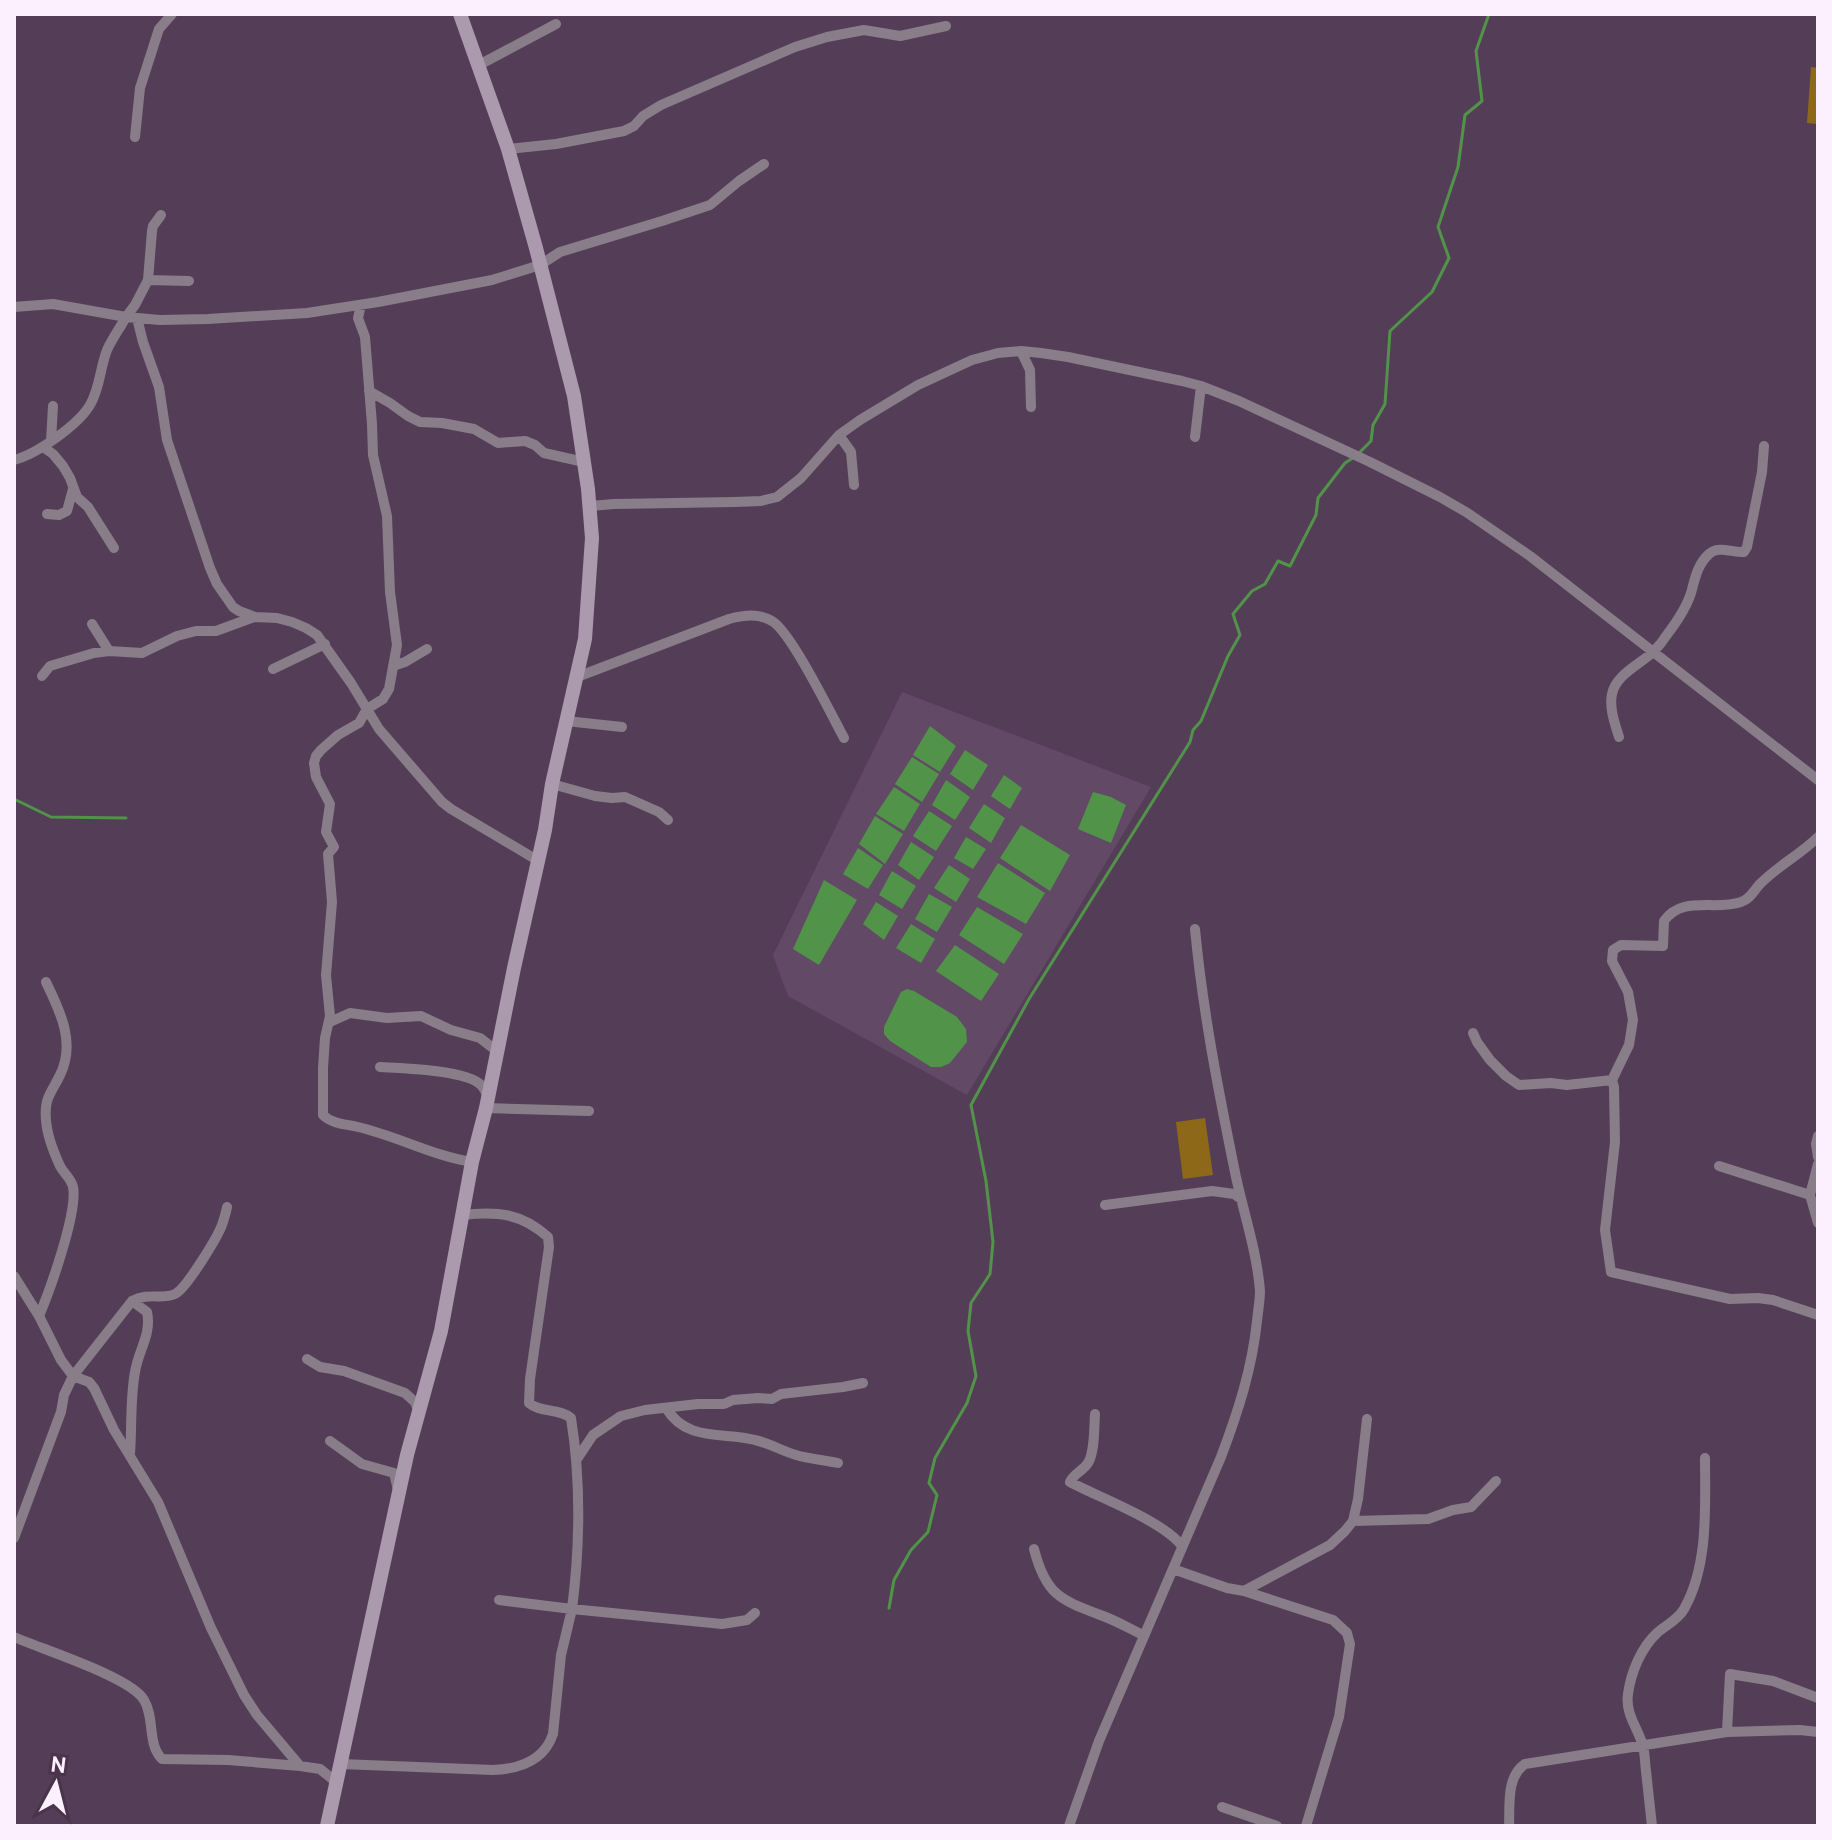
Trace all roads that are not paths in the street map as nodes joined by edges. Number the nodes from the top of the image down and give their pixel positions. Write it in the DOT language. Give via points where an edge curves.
graph roads {
  1 [pos="172,14"];
  2 [pos="460,14"];
  3 [pos="556,24"];
  4 [pos="946,26"];
  5 [pos="479,65"];
  6 [pos="135,137"];
  7 [pos="508,149"];
  8 [pos="764,164"];
  9 [pos="161,215"];
  10 [pos="540,265"];
  11 [pos="148,280"];
  12 [pos="189,281"];
  13 [pos="361,305"];
  14 [pos="14,307"];
  15 [pos="337,309"];
  16 [pos="135,318"];
  17 [pos="358,318"];
  18 [pos="1021,351"];
  19 [pos="1201,386"];
  20 [pos="369,391"];
  21 [pos="53,406"];
  22 [pos="1031,407"];
  23 [pos="839,435"];
  24 [pos="1195,437"];
  25 [pos="47,444"];
  26 [pos="1764,446"];
  27 [pos="14,460"];
  28 [pos="584,462"];
  29 [pos="854,485"];
  30 [pos="73,487"];
  31 [pos="590,506"];
  32 [pos="47,514"];
  33 [pos="114,548"];
  34 [pos="255,617"];
  35 [pos="92,624"];
  36 [pos="325,644"];
  37 [pos="427,649"];
  38 [pos="109,651"];
  39 [pos="1653,652"];
  40 [pos="393,666"];
  41 [pos="273,669"];
  42 [pos="42,676"];
  43 [pos="577,677"];
  44 [pos="367,709"];
  45 [pos="566,721"];
  46 [pos="622,727"];
  47 [pos="1619,737"];
  48 [pos="844,738"];
  49 [pos="1818,780"];
  50 [pos="552,784"];
  51 [pos="668,820"];
  52 [pos="1818,837"];
  53 [pos="537,860"];
  54 [pos="1195,929"];
  55 [pos="46,982"];
  56 [pos="330,1022"];
  57 [pos="1473,1033"];
  58 [pos="498,1052"];
  59 [pos="380,1067"];
  60 [pos="1612,1080"];
  61 [pos="488,1102"];
  62 [pos="589,1111"];
  63 [pos="1818,1136"];
  64 [pos="1818,1157"];
  65 [pos="472,1162"];
  66 [pos="1818,1164"];
  67 [pos="1719,1166"];
  68 [pos="1810,1195"];
  69 [pos="1241,1199"];
  70 [pos="1105,1205"];
  71 [pos="227,1207"];
  72 [pos="462,1215"];
  73 [pos="1818,1223"];
  74 [pos="14,1276"];
  75 [pos="132,1301"];
  76 [pos="1818,1315"];
  77 [pos="39,1316"];
  78 [pos="307,1359"];
  79 [pos="73,1376"];
  80 [pos="863,1383"];
  81 [pos="666,1408"];
  82 [pos="1095,1414"];
  83 [pos="419,1415"];
  84 [pos="1367,1419"];
  85 [pos="330,1441"];
  86 [pos="130,1454"];
  87 [pos="1705,1458"];
  88 [pos="577,1459"];
  89 [pos="838,1463"];
  90 [pos="1496,1481"];
  91 [pos="400,1496"];
  92 [pos="1353,1521"];
  93 [pos="14,1538"];
  94 [pos="1182,1546"];
  95 [pos="1034,1549"];
  96 [pos="1173,1569"];
  97 [pos="1244,1591"];
  98 [pos="499,1600"];
  99 [pos="572,1609"];
  100 [pos="755,1613"];
  101 [pos="1143,1635"];
  102 [pos="14,1637"];
  103 [pos="1818,1698"];
  104 [pos="1727,1732"];
  105 [pos="1818,1732"];
  106 [pos="1643,1745"];
  107 [pos="341,1764"];
  108 [pos="300,1766"];
  109 [pos="336,1782"];
  110 [pos="1222,1807"];
  111 [pos="327,1826"];
  112 [pos="1069,1826"];
  113 [pos="1277,1826"];
  114 [pos="1306,1826"];
  115 [pos="1509,1826"];
  116 [pos="1652,1826"];
  1 -- 6 [label="street" via="159,29 140,88"];
  2 -- 5 [label="street"];
  3 -- 5 [label="street"];
  4 -- 7 [label="street" via="905,36 864,30 827,37 661,105 624,131"];
  5 -- 7 [label="street"];
  7 -- 10 [label="street"];
  8 -- 10 [label="street" via="710,205 560,252"];
  9 -- 11 [label="street" via="153,226"];
  10 -- 13 [label="street" via="492,280"];
  10 -- 28 [label="street" via="574,396"];
  11 -- 12 [label="street"];
  11 -- 16 [label="street" via="135,305"];
  13 -- 15 [label="street"];
  13 -- 17 [label="street"];
  14 -- 16 [label="street" via="53,304"];
  15 -- 16 [label="street" via="253,317"];
  15 -- 17 [label="street"];
  16 -- 25 [label="street" via="107,350 91,403"];
  16 -- 34 [label="street" via="159,387 167,440 210,568 233,607"];
  17 -- 20 [label="street" via="365,337"];
  18 -- 19 [label="street"];
  18 -- 22 [label="street" via="1030,370"];
  18 -- 23 [label="street" via="949,370"];
  19 -- 24 [label="street"];
  19 -- 39 [label="street" via="1440,497 1530,556"];
  20 -- 28 [label="street" via="420,422 474,429 498,443 525,441 544,453"];
  20 -- 40 [label="street" via="373,455 387,516 397,645"];
  21 -- 25 [label="street"];
  23 -- 29 [label="street" via="851,452"];
  23 -- 31 [label="street" via="777,497"];
  25 -- 27 [label="street"];
  25 -- 30 [label="street"];
  26 -- 39 [label="street" via="1747,547 1740,553 1719,549 1707,556 1680,616"];
  28 -- 31 [label="street"];
  30 -- 32 [label="street" via="67,511"];
  30 -- 33 [label="street"];
  31 -- 43 [label="street" via="585,639"];
  34 -- 36 [label="street" via="292,622"];
  34 -- 38 [label="street" via="216,631 177,636 142,653"];
  35 -- 38 [label="street"];
  36 -- 41 [label="street"];
  36 -- 44 [label="street"];
  37 -- 40 [label="street"];
  38 -- 42 [label="street" via="50,666"];
  39 -- 47 [label="street" via="1613,691"];
  39 -- 49 [label="street"];
  40 -- 44 [label="street" via="383,699"];
  43 -- 45 [label="street"];
  43 -- 48 [label="street" via="729,619 767,618 782,630"];
  44 -- 53 [label="street" via="442,802"];
  44 -- 56 [label="street" via="361,721 316,756 313,769 331,805 326,832 334,847 328,854"];
  45 -- 46 [label="street"];
  45 -- 50 [label="street"];
  50 -- 51 [label="street" via="595,796 625,797"];
  50 -- 53 [label="street"];
  52 -- 60 [label="street" via="1744,901 1673,910 1664,921 1663,946 1628,944 1613,950 1633,1020 1629,1045"];
  53 -- 58 [label="street"];
  54 -- 69 [label="street" via="1214,1067"];
  55 -- 77 [label="street" via="67,1047 61,1074 47,1096 46,1125 73,1190 66,1237"];
  56 -- 58 [label="street" via="356,1013 421,1016 480,1038"];
  56 -- 65 [label="street" via="323,1068 325,1118"];
  57 -- 60 [label="street" via="1484,1053 1519,1085"];
  58 -- 61 [label="street"];
  59 -- 61 [label="street" via="456,1075 480,1083"];
  60 -- 76 [label="street" via="1615,1142 1605,1230 1611,1272 1730,1299 1773,1300"];
  61 -- 62 [label="street"];
  61 -- 65 [label="street"];
  63 -- 64 [label="street"];
  65 -- 72 [label="street"];
  66 -- 68 [label="street"];
  67 -- 68 [label="street"];
  68 -- 73 [label="street"];
  69 -- 70 [label="street" via="1212,1191"];
  69 -- 94 [label="street" via="1260,1293 1254,1348 1237,1413"];
  71 -- 75 [label="street" via="216,1238 178,1292"];
  72 -- 83 [label="street"];
  72 -- 88 [label="street" via="511,1215 548,1237 529,1403 571,1418"];
  74 -- 77 [label="street"];
  75 -- 79 [label="street"];
  75 -- 86 [label="street" via="147,1312 149,1324 134,1373"];
  77 -- 79 [label="street"];
  78 -- 83 [label="street" via="405,1393"];
  79 -- 86 [label="street" via="94,1388"];
  79 -- 93 [label="street"];
  80 -- 81 [label="street" via="772,1399"];
  81 -- 88 [label="street" via="621,1416 593,1435"];
  81 -- 89 [label="street" via="693,1431 751,1438 794,1455"];
  82 -- 94 [label="street" via="1088,1463 1069,1481 1157,1526"];
  83 -- 91 [label="street"];
  84 -- 92 [label="street"];
  85 -- 91 [label="street" via="362,1464 394,1473"];
  86 -- 108 [label="street" via="158,1502 244,1695"];
  87 -- 106 [label="street" via="1704,1536 1695,1581 1679,1617 1647,1643 1630,1684 1627,1704"];
  88 -- 99 [label="street"];
  90 -- 92 [label="street" via="1471,1507 1428,1519"];
  91 -- 107 [label="street"];
  92 -- 97 [label="street" via="1330,1545"];
  94 -- 96 [label="street"];
  95 -- 101 [label="street" via="1044,1580 1058,1596"];
  96 -- 97 [label="street"];
  96 -- 101 [label="street"];
  97 -- 114 [label="street" via="1333,1620 1350,1644 1339,1717"];
  98 -- 99 [label="street"];
  99 -- 100 [label="street" via="722,1624 747,1620"];
  99 -- 107 [label="street" via="553,1734 536,1758 493,1770"];
  101 -- 112 [label="street"];
  102 -- 108 [label="street" via="139,1694 162,1759"];
  103 -- 104 [label="street" via="1773,1681 1730,1674"];
  104 -- 105 [label="street"];
  104 -- 106 [label="street"];
  106 -- 115 [label="street" via="1521,1766 1512,1781"];
  106 -- 116 [label="street"];
  107 -- 109 [label="street"];
  108 -- 109 [label="street" via="320,1769"];
  109 -- 111 [label="street"];
  110 -- 113 [label="street"];
}
